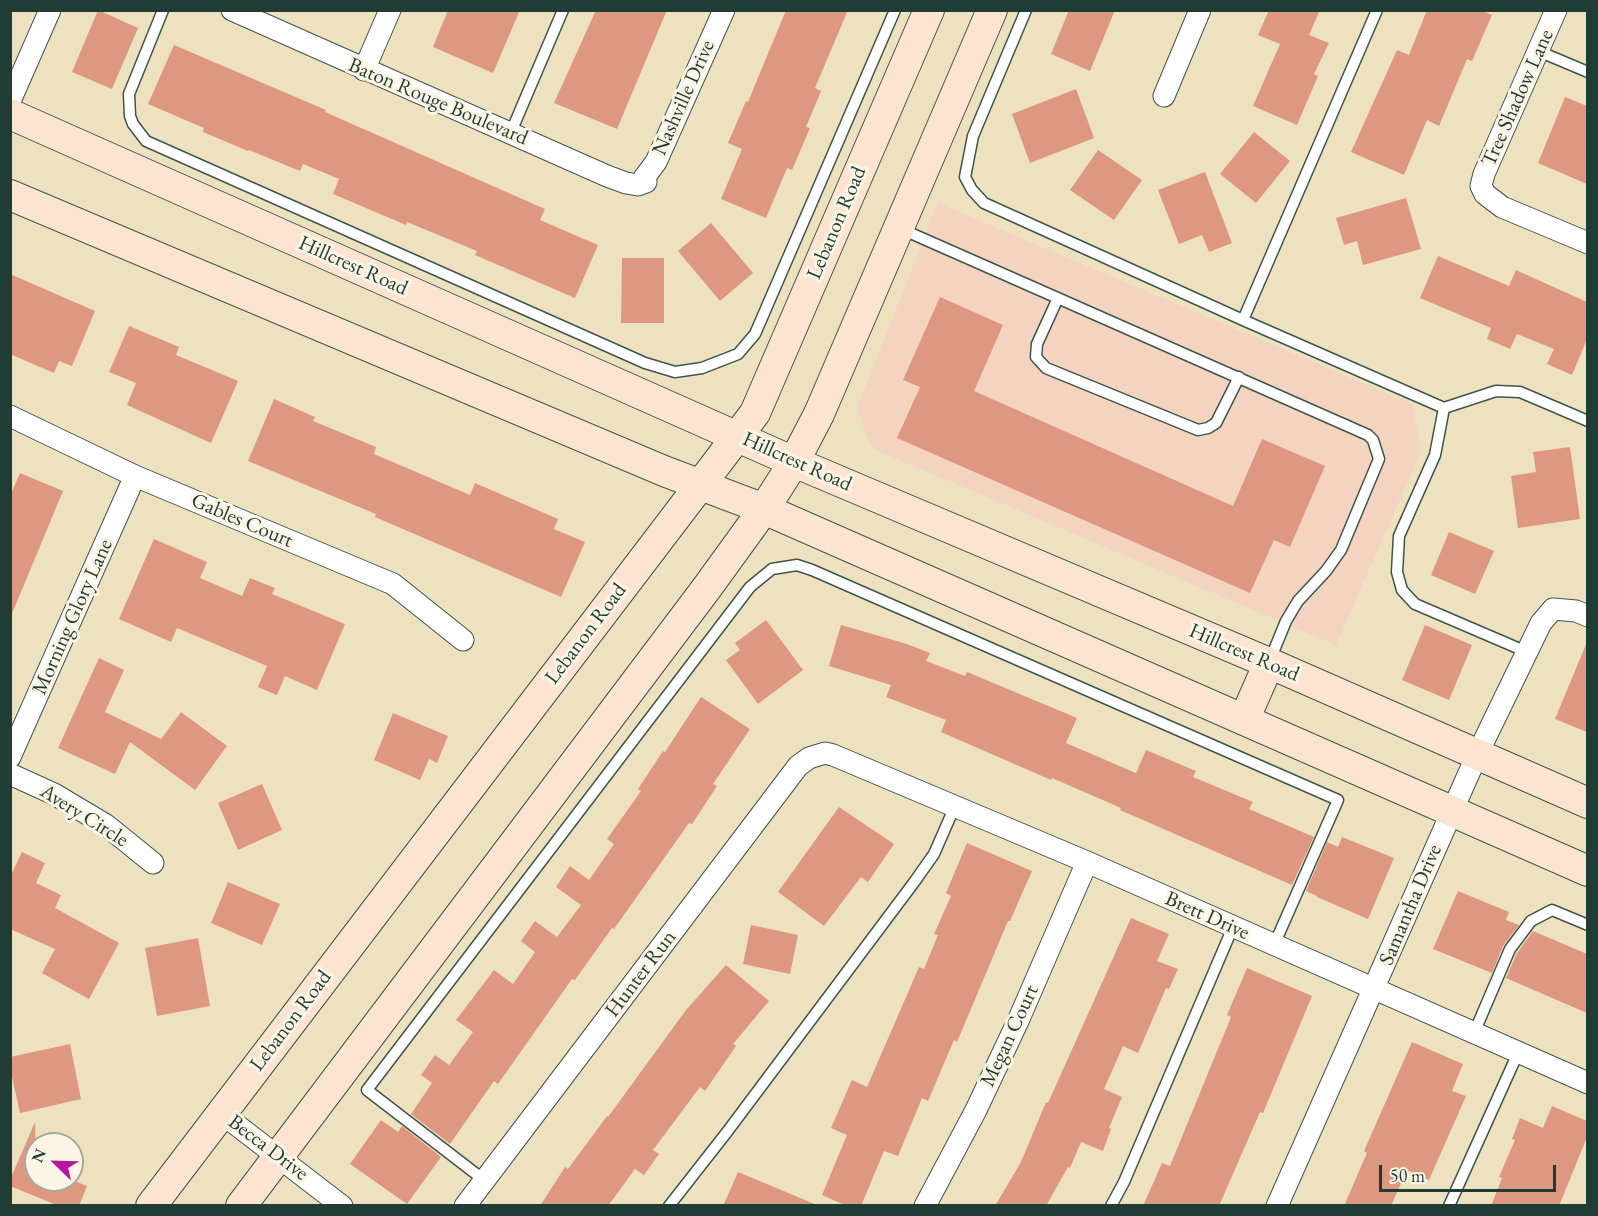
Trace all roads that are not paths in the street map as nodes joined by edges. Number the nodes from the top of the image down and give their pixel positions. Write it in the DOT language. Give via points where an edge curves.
graph roads {
  1 [pos="50,10"];
  2 [pos="163,10"];
  3 [pos="232,10"];
  4 [pos="390,10"];
  5 [pos="563,10"];
  6 [pos="724,10"];
  7 [pos="896,10"];
  8 [pos="929,10"];
  9 [pos="992,10"];
  10 [pos="1026,10"];
  11 [pos="1200,10"];
  12 [pos="1377,10"];
  13 [pos="1556,10"];
  14 [pos="1538,51"];
  15 [pos="364,70"];
  16 [pos="1587,72"];
  17 [pos="1164,96"];
  18 [pos="10,101"];
  19 [pos="10,114"];
  20 [pos="511,132"];
  21 [pos="646,182"];
  22 [pos="10,195"];
  23 [pos="899,228"];
  24 [pos="1587,243"];
  25 [pos="1058,298"];
  26 [pos="1243,320"];
  27 [pos="1239,377"];
  28 [pos="1444,408"];
  29 [pos="10,416"];
  30 [pos="1587,421"];
  31 [pos="739,436"];
  32 [pos="794,462"];
  33 [pos="135,476"];
  34 [pos="699,485"];
  35 [pos="764,509"];
  36 [pos="1587,616"];
  37 [pos="463,640"];
  38 [pos="1527,652"];
  39 [pos="1269,663"];
  40 [pos="1244,720"];
  41 [pos="825,753"];
  42 [pos="1477,754"];
  43 [pos="10,757"];
  44 [pos="10,774"];
  45 [pos="1587,802"];
  46 [pos="955,806"];
  47 [pos="1452,811"];
  48 [pos="1087,862"];
  49 [pos="153,863"];
  50 [pos="1587,871"];
  51 [pos="1587,925"];
  52 [pos="1233,927"];
  53 [pos="1274,945"];
  54 [pos="1374,990"];
  55 [pos="1474,1033"];
  56 [pos="1518,1053"];
  57 [pos="1587,1083"];
  58 [pos="221,1113"];
  59 [pos="278,1156"];
  60 [pos="484,1180"];
  61 [pos="152,1206"];
  62 [pos="241,1206"];
  63 [pos="342,1206"];
  64 [pos="465,1206"];
  65 [pos="669,1206"];
  66 [pos="925,1206"];
  67 [pos="1112,1206"];
  68 [pos="1277,1206"];
  69 [pos="1449,1206"];
  1 -- 18 [label="street"];
  2 -- 7 [label="lane" via="129,94 130,116 146,141 634,359 675,372 702,369 738,354 755,334"];
  3 -- 15 [label="street, Baton Rouge Boulevard"];
  4 -- 15 [label="street"];
  5 -- 20 [label="lane"];
  6 -- 21 [label="street, Nashville Drive" via="656,162 644,178"];
  8 -- 31 [label="main road, Lebanon Road" via="755,413"];
  9 -- 23 [label="main road"];
  10 -- 26 [label="lane" via="973,136 965,177 972,190 984,203"];
  11 -- 17 [label="street"];
  12 -- 26 [label="lane"];
  13 -- 14 [label="street, Tree Shadow Lane"];
  14 -- 16 [label="lane"];
  14 -- 24 [label="street, Tree Shadow Lane" via="1481,186 1502,207"];
  15 -- 20 [label="street, Baton Rouge Boulevard"];
  19 -- 31 [label="main road, Hillcrest Road"];
  20 -- 21 [label="street, Baton Rouge Boulevard" via="626,183"];
  22 -- 34 [label="main road"];
  23 -- 25 [label="lane"];
  23 -- 32 [label="main road" via="819,414"];
  25 -- 27 [label="lane"];
  25 -- 27 [label="lane" via="1037,344 1036,357 1046,368 1198,430 1216,423"];
  26 -- 28 [label="lane"];
  27 -- 39 [label="lane" via="1363,431 1373,440 1380,459 1341,550 1298,601"];
  28 -- 30 [label="lane" via="1496,390 1520,392"];
  28 -- 38 [label="lane" via="1435,455 1400,536 1397,572 1402,590 1415,604"];
  29 -- 33 [label="street, Gables Court"];
  31 -- 32 [label="main road, Hillcrest Road"];
  31 -- 34 [label="main road, Lebanon Road"];
  32 -- 35 [label="main road"];
  32 -- 39 [label="main road, Hillcrest Road"];
  33 -- 37 [label="street, Gables Court" via="393,584"];
  33 -- 43 [label="street, Morning Glory Lane"];
  34 -- 35 [label="main road"];
  34 -- 58 [label="main road, Lebanon Road"];
  35 -- 40 [label="main road"];
  35 -- 59 [label="main road"];
  36 -- 38 [label="street, Samantha Drive" via="1552,609"];
  38 -- 42 [label="street, Samantha Drive"];
  39 -- 40 [label="main road"];
  39 -- 42 [label="main road, Hillcrest Road"];
  40 -- 47 [label="main road"];
  41 -- 46 [label="street, Brett Drive"];
  41 -- 60 [label="street, Hunter Run" via="798,766"];
  42 -- 45 [label="main road, Hillcrest Road"];
  42 -- 47 [label="street, Samantha Drive"];
  44 -- 49 [label="street, Avery Circle" via="106,825"];
  46 -- 48 [label="street, Brett Drive"];
  46 -- 65 [label="lane" via="933,854 915,881"];
  47 -- 50 [label="main road"];
  47 -- 54 [label="street, Samantha Drive"];
  48 -- 52 [label="street, Brett Drive"];
  48 -- 66 [label="street, Megan Court" via="1014,1031"];
  51 -- 55 [label="lane" via="1552,910 1531,921 1510,950"];
  52 -- 53 [label="street, Brett Drive"];
  52 -- 67 [label="lane"];
  53 -- 54 [label="street, Brett Drive"];
  53 -- 60 [label="lane" via="1338,800 812,570 797,566 772,569 750,587 367,1090"];
  54 -- 55 [label="street, Brett Drive"];
  54 -- 68 [label="street, Samantha Drive"];
  55 -- 56 [label="street, Brett Drive"];
  56 -- 57 [label="street, Brett Drive"];
  56 -- 69 [label="lane"];
  58 -- 59 [label="street, Becca Drive"];
  58 -- 61 [label="main road, Lebanon Road"];
  59 -- 62 [label="main road"];
  59 -- 63 [label="street, Becca Drive"];
  60 -- 64 [label="street, Hunter Run"];
}
